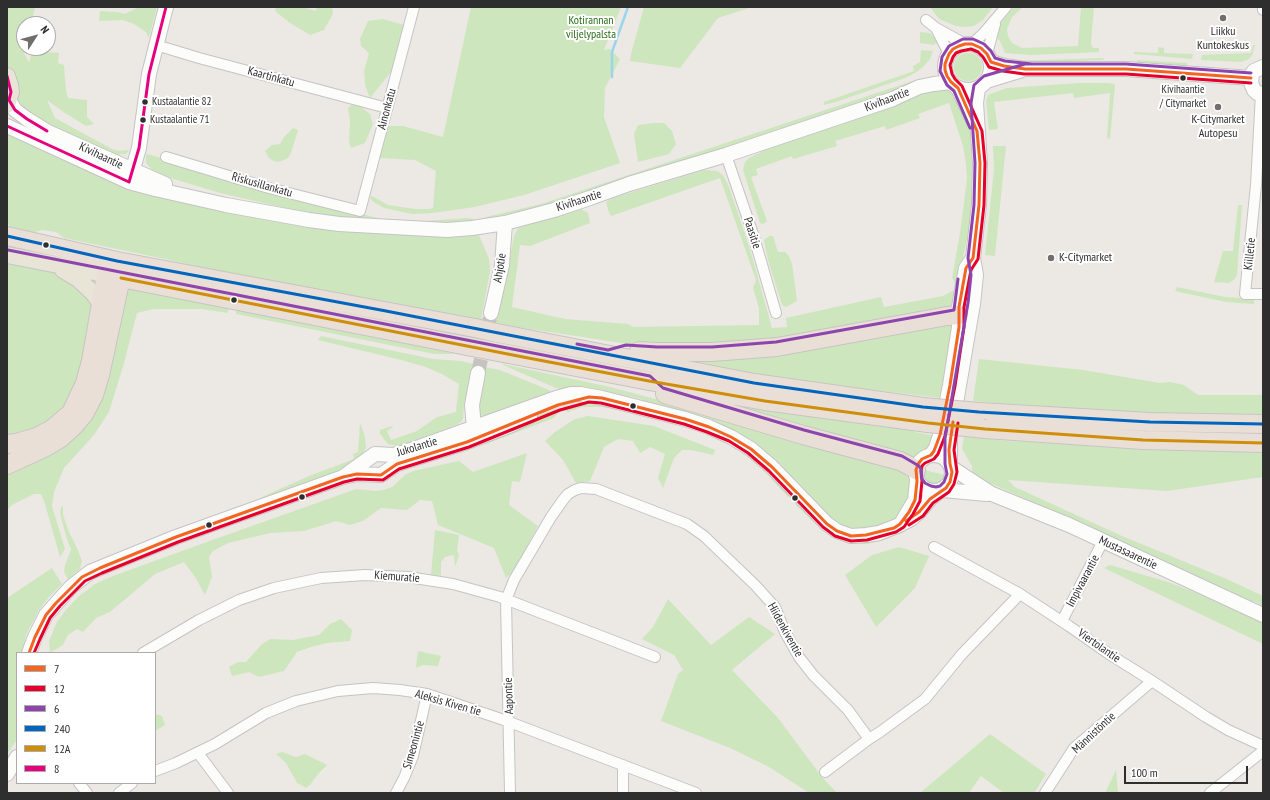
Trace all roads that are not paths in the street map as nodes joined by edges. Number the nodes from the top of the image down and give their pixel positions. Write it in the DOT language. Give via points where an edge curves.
graph roads {
  1 [pos="166,7"];
  2 [pos="414,7"];
  3 [pos="1006,7"];
  4 [pos="1262,7"];
  5 [pos="1263,10"];
  6 [pos="926,20"];
  7 [pos="996,20"];
  8 [pos="936,28"];
  9 [pos="969,44"];
  10 [pos="156,45"];
  11 [pos="989,58"];
  12 [pos="947,59"];
  13 [pos="1263,67"];
  14 [pos="1025,69"];
  15 [pos="7,76"];
  16 [pos="1251,78"];
  17 [pos="982,84"];
  18 [pos="955,85"];
  19 [pos="919,87"];
  20 [pos="1262,94"];
  21 [pos="8,102"];
  22 [pos="387,108"];
  23 [pos="7,126"];
  24 [pos="977,131"];
  25 [pos="726,155"];
  26 [pos="166,156"];
  27 [pos="131,176"];
  28 [pos="360,210"];
  29 [pos="505,223"];
  30 [pos="7,236"];
  31 [pos="7,255"];
  32 [pos="55,265"];
  33 [pos="115,271"];
  34 [pos="1263,294"];
  35 [pos="101,303"];
  36 [pos="491,313"];
  37 [pos="776,313"];
  38 [pos="965,315"];
  39 [pos="608,355"];
  40 [pos="478,373"];
  41 [pos="649,381"];
  42 [pos="926,415"];
  43 [pos="1263,424"];
  44 [pos="475,433"];
  45 [pos="1263,443"];
  46 [pos="7,444"];
  47 [pos="931,455"];
  48 [pos="376,456"];
  49 [pos="7,465"];
  50 [pos="951,466"];
  51 [pos="381,473"];
  52 [pos="916,475"];
  53 [pos="344,477"];
  54 [pos="942,490"];
  55 [pos="992,494"];
  56 [pos="900,524"];
  57 [pos="1103,541"];
  58 [pos="934,547"];
  59 [pos="1020,594"];
  60 [pos="506,600"];
  61 [pos="1263,615"];
  62 [pos="1062,621"];
  63 [pos="29,652"];
  64 [pos="145,652"];
  65 [pos="655,657"];
  66 [pos="1152,681"];
  67 [pos="427,694"];
  68 [pos="510,722"];
  69 [pos="869,739"];
  70 [pos="1263,746"];
  71 [pos="1263,751"];
  72 [pos="198,752"];
  73 [pos="16,759"];
  74 [pos="623,766"];
  75 [pos="156,771"];
  76 [pos="825,772"];
  77 [pos="7,774"];
  78 [pos="80,784"];
  79 [pos="131,784"];
  80 [pos="86,793"];
  81 [pos="119,793"];
  82 [pos="228,793"];
  83 [pos="396,793"];
  84 [pos="510,793"];
  85 [pos="623,793"];
  86 [pos="696,793"];
  87 [pos="1046,793"];
  88 [pos="1210,793"];
  1 -- 10 [label="main road"];
  2 -- 22 [label="street, Ainonkatu"];
  3 -- 7 [label="street"];
  4 -- 5 [label="street"];
  6 -- 8 [label="street"];
  7 -- 9 [label="street" via="984,34"];
  7 -- 11 [label="street"];
  8 -- 9 [label="street"];
  8 -- 12 [label="street"];
  9 -- 11 [label="main road" via="981,48"];
  9 -- 12 [label="main road" via="959,46"];
  10 -- 22 [label="street, Kaartinkatu"];
  10 -- 27 [label="main road" via="149,74 139,148"];
  11 -- 14 [label="main road" via="1004,66"];
  11 -- 17 [label="main road" via="990,75"];
  12 -- 18 [label="main road" via="945,70"];
  12 -- 19 [label="main road, Kivihaantie"];
  13 -- 16 [label="main road" via="1254,71"];
  14 -- 16 [label="main road" via="1126,69"];
  14 -- 17 [label="main road"];
  15 -- 21 [label="main road" via="11,92"];
  16 -- 20 [label="main road" via="1254,90"];
  17 -- 18 [label="main road" via="972,90"];
  17 -- 24 [label="main road" via="976,103"];
  18 -- 19 [label="main road, Kivihaantie" via="934,84"];
  18 -- 24 [label="main road"];
  19 -- 25 [label="main road, Kivihaantie" via="892,99"];
  20 -- 34 [label="street, Kiilletie" via="1245,294"];
  21 -- 27 [label="main road, Kivihaantie" via="27,120"];
  22 -- 28 [label="street, Ainonkatu"];
  23 -- 27 [label="main road, Kivihaantie"];
  24 -- 38 [label="main road" via="980,163 979,205 973,258 966,268 959,307"];
  25 -- 29 [label="main road, Kivihaantie"];
  25 -- 37 [label="street, Paasitie"];
  26 -- 28 [label="street, Riskusillankatu" via="269,188"];
  27 -- 29 [label="main road, Kivihaantie" via="155,189 226,205 339,224 446,230"];
  29 -- 36 [label="main road, Ahjotie" via="502,265"];
  30 -- 33 [label="highway"];
  31 -- 32 [label="main road"];
  32 -- 33 [label="main road"];
  32 -- 35 [label="main road" via="78,279"];
  33 -- 35 [label="highway"];
  33 -- 39 [label="highway, bridge" via="475,328"];
  33 -- 41 [label="highway, bridge" via="472,347"];
  33 -- 49 [label="highway" via="94,395 84,414 61,438"];
  35 -- 46 [label="highway" via="91,361 85,383 71,413 52,429 37,437"];
  38 -- 39 [label="highway" via="947,316 777,347 712,352 626,350"];
  38 -- 47 [label="main road" via="959,327 940,435"];
  38 -- 50 [label="main road" via="950,438"];
  39 -- 42 [label="highway"];
  40 -- 44 [label="main road" via="472,405"];
  41 -- 42 [label="highway" via="765,401"];
  41 -- 52 [label="highway" via="660,392 900,461 910,466"];
  42 -- 43 [label="highway, bridge" via="979,412 1150,422"];
  42 -- 45 [label="highway, bridge" via="985,429 1143,440"];
  44 -- 48 [label="main road, Jukolantie" via="393,455"];
  44 -- 51 [label="main road, Jukolantie" via="397,464"];
  44 -- 56 [label="main road" via="556,398 571,394 602,398 685,419 731,437 751,449 772,467 826,524 837,530 852,536 866,535"];
  47 -- 50 [label="main road" via="942,457"];
  47 -- 52 [label="main road" via="918,464"];
  48 -- 51 [label="main road" via="368,463 368,468 371,472"];
  48 -- 51 [label="main road" via="386,457 389,462 389,467"];
  48 -- 53 [label="main road"];
  50 -- 54 [label="main road" via="952,479"];
  50 -- 55 [label="main road, Mustasaarentie"];
  51 -- 53 [label="main road"];
  52 -- 54 [label="main road" via="922,487 929,491"];
  52 -- 56 [label="main road" via="915,500"];
  53 -- 63 [label="main road" via="176,537 90,572 71,586 46,615"];
  54 -- 55 [label="main road, Mustasaarentie"];
  54 -- 56 [label="main road" via="919,512"];
  55 -- 57 [label="main road, Mustasaarentie"];
  57 -- 61 [label="main road, Mustasaarentie"];
  57 -- 62 [label="street, Impivaarantie"];
  58 -- 59 [label="street, Viertolantie"];
  59 -- 62 [label="street, Viertolantie"];
  59 -- 69 [label="street" via="962,654 925,699"];
  60 -- 64 [label="street, Kiemuratie" via="453,584 408,577 365,575 321,578 274,588 239,600"];
  60 -- 65 [label="street, Kiemuratie"];
  60 -- 68 [label="street, Aapontie"];
  60 -- 69 [label="street, Hiidenkiventie" via="514,580 551,517 568,494 575,490 596,489 662,514 687,524 704,536 775,607 799,657 848,710"];
  62 -- 66 [label="street, Viertolantie"];
  66 -- 70 [label="street, Viertolantie" via="1228,730"];
  66 -- 87 [label="street, Männistöntie" via="1074,748"];
  67 -- 68 [label="street, Aleksis Kiven tie"];
  67 -- 72 [label="street, Aleksis Kiven tie" via="373,688 310,697 266,713"];
  67 -- 83 [label="street, Simeonintie" via="413,756"];
  68 -- 74 [label="street, Aleksis Kiven tie"];
  68 -- 84 [label="street, Aapontie"];
  69 -- 76 [label="street"];
  71 -- 88 [label="street"];
  72 -- 75 [label="street, Aleksis Kiven tie"];
  72 -- 82 [label="street"];
  73 -- 77 [label="main road"];
  74 -- 85 [label="street"];
  74 -- 86 [label="street, Aleksis Kiven tie"];
  78 -- 80 [label="street"];
  79 -- 81 [label="street"];
}
